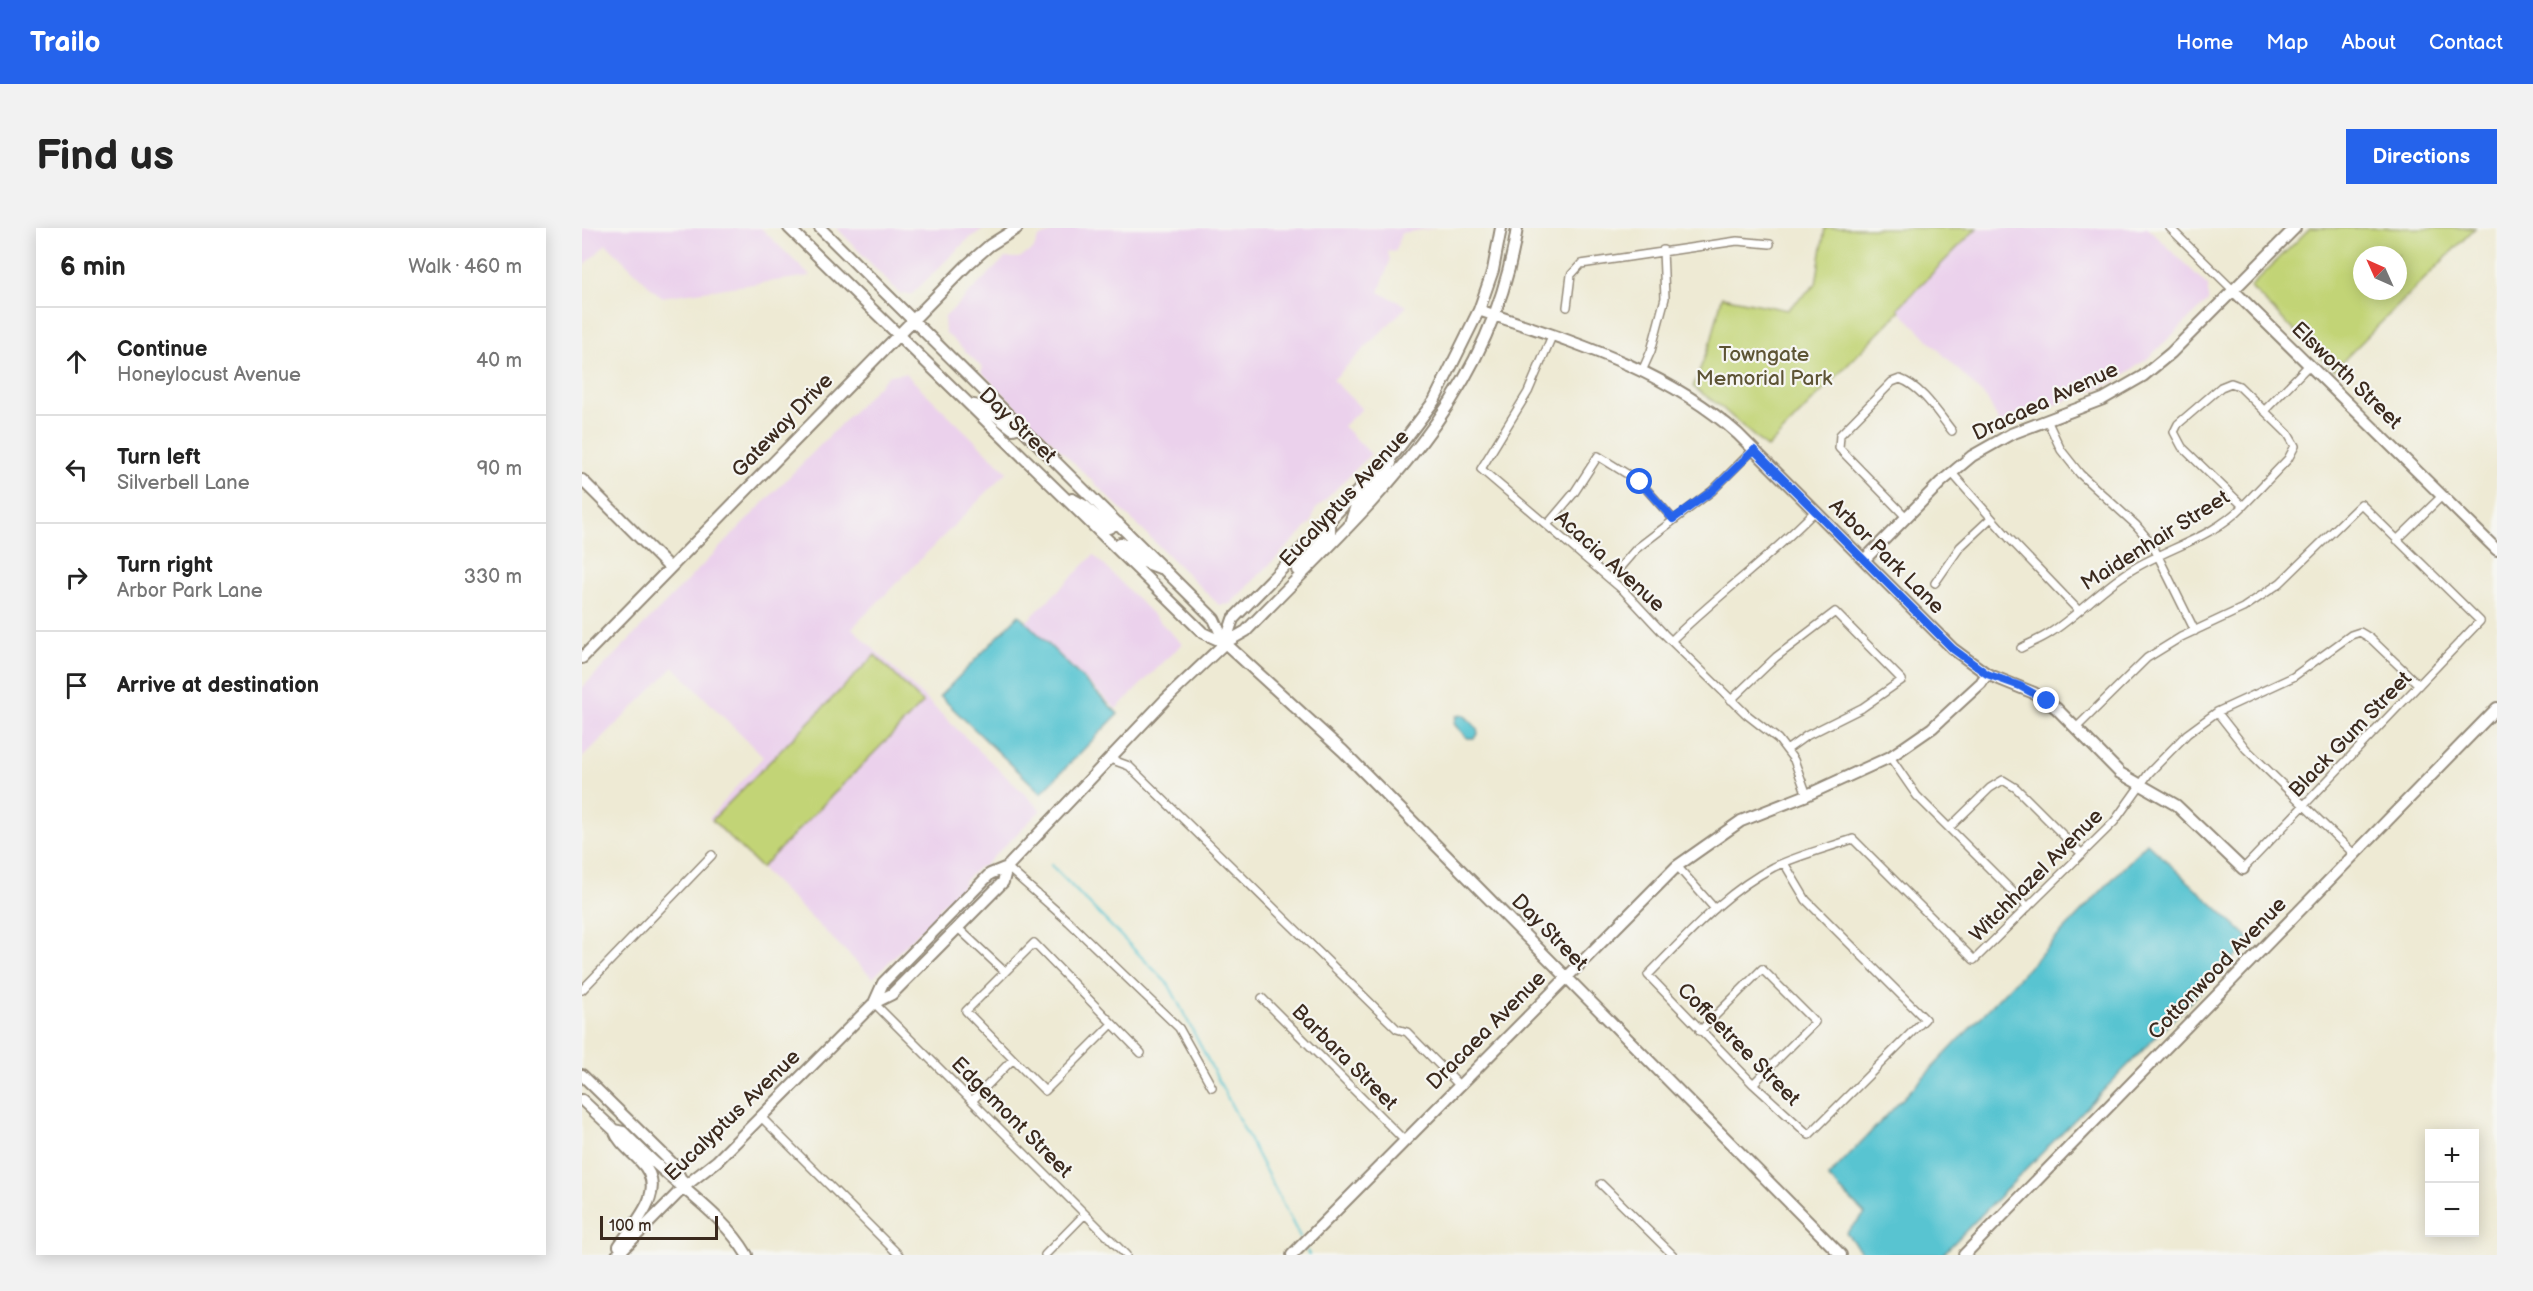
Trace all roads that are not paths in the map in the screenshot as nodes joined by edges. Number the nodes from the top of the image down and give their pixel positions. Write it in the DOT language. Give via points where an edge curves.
graph roads {
  1 [pos="789,228"];
  2 [pos="820,228"];
  3 [pos="1017,228"];
  4 [pos="1501,228"];
  5 [pos="1517,228"];
  6 [pos="2170,228"];
  7 [pos="2295,228"];
  8 [pos="1770,244"];
  9 [pos="1663,250"];
  10 [pos="2233,290"];
  11 [pos="1567,307"];
  12 [pos="1479,310"];
  13 [pos="1496,316"];
  14 [pos="912,320"];
  15 [pos="898,335"];
  16 [pos="1552,336"];
  17 [pos="2309,364"];
  18 [pos="1642,370"];
  19 [pos="968,404"];
  20 [pos="2264,411"];
  21 [pos="2046,420"];
  22 [pos="1020,427"];
  23 [pos="1952,431"];
  24 [pos="1754,450"];
  25 [pos="1394,454"];
  26 [pos="1952,472"];
  27 [pos="582,480"];
  28 [pos="1061,494"];
  29 [pos="2442,496"];
  30 [pos="2243,506"];
  31 [pos="1815,511"];
  32 [pos="1906,517"];
  33 [pos="1991,518"];
  34 [pos="1673,519"];
  35 [pos="1330,522"];
  36 [pos="1118,523"];
  37 [pos="1350,525"];
  38 [pos="1547,525"];
  39 [pos="2397,540"];
  40 [pos="1115,547"];
  41 [pos="2497,550"];
  42 [pos="2158,556"];
  43 [pos="1864,560"];
  44 [pos="670,568"];
  45 [pos="1164,569"];
  46 [pos="1610,579"];
  47 [pos="1935,583"];
  48 [pos="1284,591"];
  49 [pos="2078,610"];
  50 [pos="2195,631"];
  51 [pos="1671,641"];
  52 [pos="1226,642"];
  53 [pos="2021,648"];
  54 [pos="582,658"];
  55 [pos="1987,674"];
  56 [pos="2419,685"];
  57 [pos="1731,700"];
  58 [pos="2497,708"];
  59 [pos="2217,712"];
  60 [pos="2076,728"];
  61 [pos="1788,750"];
  62 [pos="1890,757"];
  63 [pos="1110,759"];
  64 [pos="2141,786"];
  65 [pos="1807,795"];
  66 [pos="2305,805"];
  67 [pos="1950,828"];
  68 [pos="2082,854"];
  69 [pos="712,855"];
  70 [pos="2355,855"];
  71 [pos="1784,863"];
  72 [pos="1677,866"];
  73 [pos="1007,867"];
  74 [pos="2243,869"];
  75 [pos="2028,907"];
  76 [pos="1715,909"];
  77 [pos="957,927"];
  78 [pos="1005,972"];
  79 [pos="1648,975"];
  80 [pos="1566,977"];
  81 [pos="582,990"];
  82 [pos="1262,998"];
  83 [pos="873,1003"];
  84 [pos="1112,1024"];
  85 [pos="1700,1031"];
  86 [pos="1141,1053"];
  87 [pos="1013,1059"];
  88 [pos="582,1075"];
  89 [pos="1753,1084"];
  90 [pos="1459,1085"];
  91 [pos="1212,1087"];
  92 [pos="582,1100"];
  93 [pos="972,1101"];
  94 [pos="761,1117"];
  95 [pos="614,1130"];
  96 [pos="1404,1140"];
  97 [pos="1601,1184"];
  98 [pos="685,1186"];
  99 [pos="1085,1214"];
  100 [pos="612,1255"];
  101 [pos="617,1255"];
  102 [pos="747,1255"];
  103 [pos="899,1255"];
  104 [pos="1045,1255"];
  105 [pos="1126,1255"];
  106 [pos="1292,1255"];
  107 [pos="1673,1255"];
  108 [pos="1841,1255"];
  109 [pos="1965,1255"];
  1 -- 15 [label="street, Day Street"];
  2 -- 14 [label="street, Day Street"];
  3 -- 14 [label="street, Gateway Drive" via="967,265"];
  4 -- 12 [label="street, Eucalyptus Avenue" via="1493,270"];
  5 -- 13 [label="street, Eucalyptus Avenue" via="1513,259"];
  6 -- 10 [label="street, Elsworth Street"];
  7 -- 10 [label="street, Dracaea Avenue"];
  8 -- 9 [label="street" via="1737,240"];
  9 -- 11 [label="street" via="1581,264 1571,275"];
  9 -- 18 [label="street" via="1665,298"];
  10 -- 17 [label="street, Elsworth Street"];
  10 -- 21 [label="street, Dracaea Avenue" via="2143,376 2103,399"];
  12 -- 13 [label="street, Arbor Park Lane"];
  12 -- 25 [label="street, Eucalyptus Avenue" via="1434,401"];
  13 -- 16 [label="street, Arbor Park Lane"];
  13 -- 37 [label="street, Eucalyptus Avenue" via="1448,407 1404,467"];
  14 -- 15 [label="street, Gateway Drive"];
  14 -- 22 [label="street, Day Street"];
  15 -- 19 [label="street, Day Street"];
  15 -- 44 [label="street, Gateway Drive"];
  16 -- 18 [label="street, Arbor Park Lane"];
  16 -- 38 [label="street, Acacia Avenue" via="1528,392 1481,469"];
  17 -- 20 [label="street"];
  17 -- 29 [label="street, Elsworth Street"];
  18 -- 24 [label="street, Arbor Park Lane" via="1709,410"];
  19 -- 22 [label="street" via="984,406 1013,429"];
  19 -- 28 [label="street, Day Street"];
  20 -- 30 [label="street, Maidenhair Street" via="2295,446 2288,459"];
  20 -- 30 [label="street" via="2231,383 2221,387 2178,424 2174,432 2182,447"];
  21 -- 26 [label="street, Dracaea Avenue" via="1993,443"];
  21 -- 42 [label="street" via="2061,450 2080,474 2136,525"];
  22 -- 36 [label="street, Day Street"];
  23 -- 32 [label="street" via="1932,405 1900,379 1892,382 1840,435 1839,448"];
  24 -- 31 [label="street, Arbor Park Lane"];
  24 -- 34 [label="street" via="1712,491"];
  25 -- 35 [label="street, Eucalyptus Avenue"];
  25 -- 37 [label="street" via="1383,478 1356,506"];
  26 -- 32 [label="street, Dracaea Avenue"];
  26 -- 33 [label="street"];
  27 -- 44 [label="street"];
  28 -- 36 [label="street" via="1085,506 1109,528"];
  28 -- 40 [label="street, Day Street"];
  29 -- 39 [label="street"];
  29 -- 41 [label="street, Elsworth Street"];
  30 -- 42 [label="street, Maidenhair Street" via="2209,532"];
  31 -- 43 [label="street, Arbor Park Lane"];
  31 -- 51 [label="street" via="1772,554 1716,598"];
  32 -- 43 [label="street, Dracaea Avenue"];
  33 -- 47 [label="street" via="1960,547"];
  33 -- 49 [label="street"];
  34 -- 38 [label="street" via="1640,482 1599,456"];
  34 -- 46 [label="street" via="1636,549"];
  35 -- 48 [label="street" via="1330,533 1302,563"];
  35 -- 52 [label="street, Eucalyptus Avenue" via="1233,619"];
  36 -- 45 [label="street, Day Street"];
  37 -- 48 [label="street, Eucalyptus Avenue"];
  38 -- 46 [label="street, Acacia Avenue"];
  39 -- 50 [label="street" via="2361,504 2280,583 2243,608"];
  39 -- 56 [label="street, Black Gum Street" via="2480,621"];
  40 -- 45 [label="street" via="1125,544 1144,562"];
  40 -- 52 [label="street, Day Street" via="1203,633"];
  42 -- 49 [label="street, Maidenhair Street" via="2120,578"];
  42 -- 50 [label="street"];
  43 -- 55 [label="street, Arbor Park Lane" via="1953,649"];
  44 -- 54 [label="street, Gateway Drive"];
  45 -- 52 [label="street, Day Street" via="1214,620"];
  46 -- 51 [label="street, Acacia Avenue"];
  48 -- 52 [label="street, Eucalyptus Avenue" via="1246,631"];
  49 -- 53 [label="street, Maidenhair Street" via="2050,633"];
  50 -- 60 [label="street" via="2140,664"];
  51 -- 57 [label="street, Acacia Avenue"];
  52 -- 63 [label="street, Eucalyptus Avenue"];
  52 -- 80 [label="street, Day Street" via="1343,751"];
  55 -- 60 [label="street, Arbor Park Lane" via="2034,693"];
  55 -- 62 [label="street, Dracaea Avenue" via="1932,728"];
  56 -- 59 [label="street, Witchhazel Avenue" via="2360,632 2293,677"];
  56 -- 66 [label="street, Black Gum Street"];
  57 -- 61 [label="street, Acacia Avenue"];
  57 -- 61 [label="street" via="1776,657 1835,612 1902,680"];
  58 -- 70 [label="street, Cottonwood Avenue"];
  59 -- 64 [label="street, Witchhazel Avenue" via="2187,734"];
  59 -- 66 [label="street" via="2242,744"];
  60 -- 64 [label="street, Arbor Park Lane" via="2121,773"];
  61 -- 65 [label="street, Acacia Avenue"];
  62 -- 65 [label="street, Dracaea Avenue"];
  62 -- 67 [label="street" via="1910,788"];
  63 -- 73 [label="street, Eucalyptus Avenue"];
  63 -- 90 [label="street" via="1129,766"];
  64 -- 68 [label="street, Witchhazel Avenue"];
  64 -- 74 [label="street, Arbor Park Lane" via="2176,805"];
  65 -- 72 [label="street, Dracaea Avenue" via="1742,821"];
  66 -- 70 [label="street"];
  66 -- 74 [label="street, Black Gum Street"];
  67 -- 68 [label="street" via="2003,780 2016,788"];
  67 -- 75 [label="street"];
  68 -- 75 [label="street, Witchhazel Avenue"];
  69 -- 81 [label="street"];
  70 -- 109 [label="street, Cottonwood Avenue"];
  71 -- 75 [label="street, Witchhazel Avenue" via="1853,839 1974,960"];
  71 -- 76 [label="street, Witchhazel Avenue" via="1744,886"];
  71 -- 89 [label="street, Coffeetree Street" via="1814,909 1925,1019 1809,1135"];
  72 -- 76 [label="street"];
  72 -- 80 [label="street, Dracaea Avenue"];
  73 -- 77 [label="street, Eucalyptus Avenue" via="1003,882"];
  73 -- 83 [label="street, Eucalyptus Avenue" via="990,874 883,983"];
  73 -- 91 [label="street" via="1179,1028"];
  76 -- 79 [label="street, Witchhazel Avenue"];
  77 -- 78 [label="street"];
  77 -- 83 [label="street, Eucalyptus Avenue" via="892,994"];
  78 -- 84 [label="street" via="1034,944"];
  78 -- 87 [label="street" via="966,1011"];
  79 -- 85 [label="street, Coffeetree Street"];
  80 -- 90 [label="street, Dracaea Avenue"];
  80 -- 108 [label="street, Day Street"];
  82 -- 96 [label="street, Barbara Street"];
  83 -- 93 [label="street, Edgemont Street"];
  83 -- 94 [label="street, Eucalyptus Avenue"];
  84 -- 86 [label="street"];
  84 -- 87 [label="street" via="1045,1091"];
  85 -- 89 [label="street, Coffeetree Street"];
  85 -- 89 [label="street" via="1762,969 1815,1022"];
  87 -- 93 [label="street"];
  88 -- 98 [label="street" via="673,1164"];
  90 -- 96 [label="street, Dracaea Avenue"];
  92 -- 95 [label="street"];
  93 -- 99 [label="street, Edgemont Street"];
  94 -- 98 [label="street, Eucalyptus Avenue" via="717,1161"];
  94 -- 103 [label="street"];
  95 -- 98 [label="street" via="622,1132"];
  95 -- 100 [label="street" via="646,1167 654,1184 650,1201"];
  96 -- 106 [label="street, Dracaea Avenue"];
  97 -- 107 [label="street"];
  98 -- 101 [label="street, Eucalyptus Avenue"];
  98 -- 102 [label="street"];
  99 -- 104 [label="street"];
  99 -- 105 [label="street, Edgemont Street"];
}
